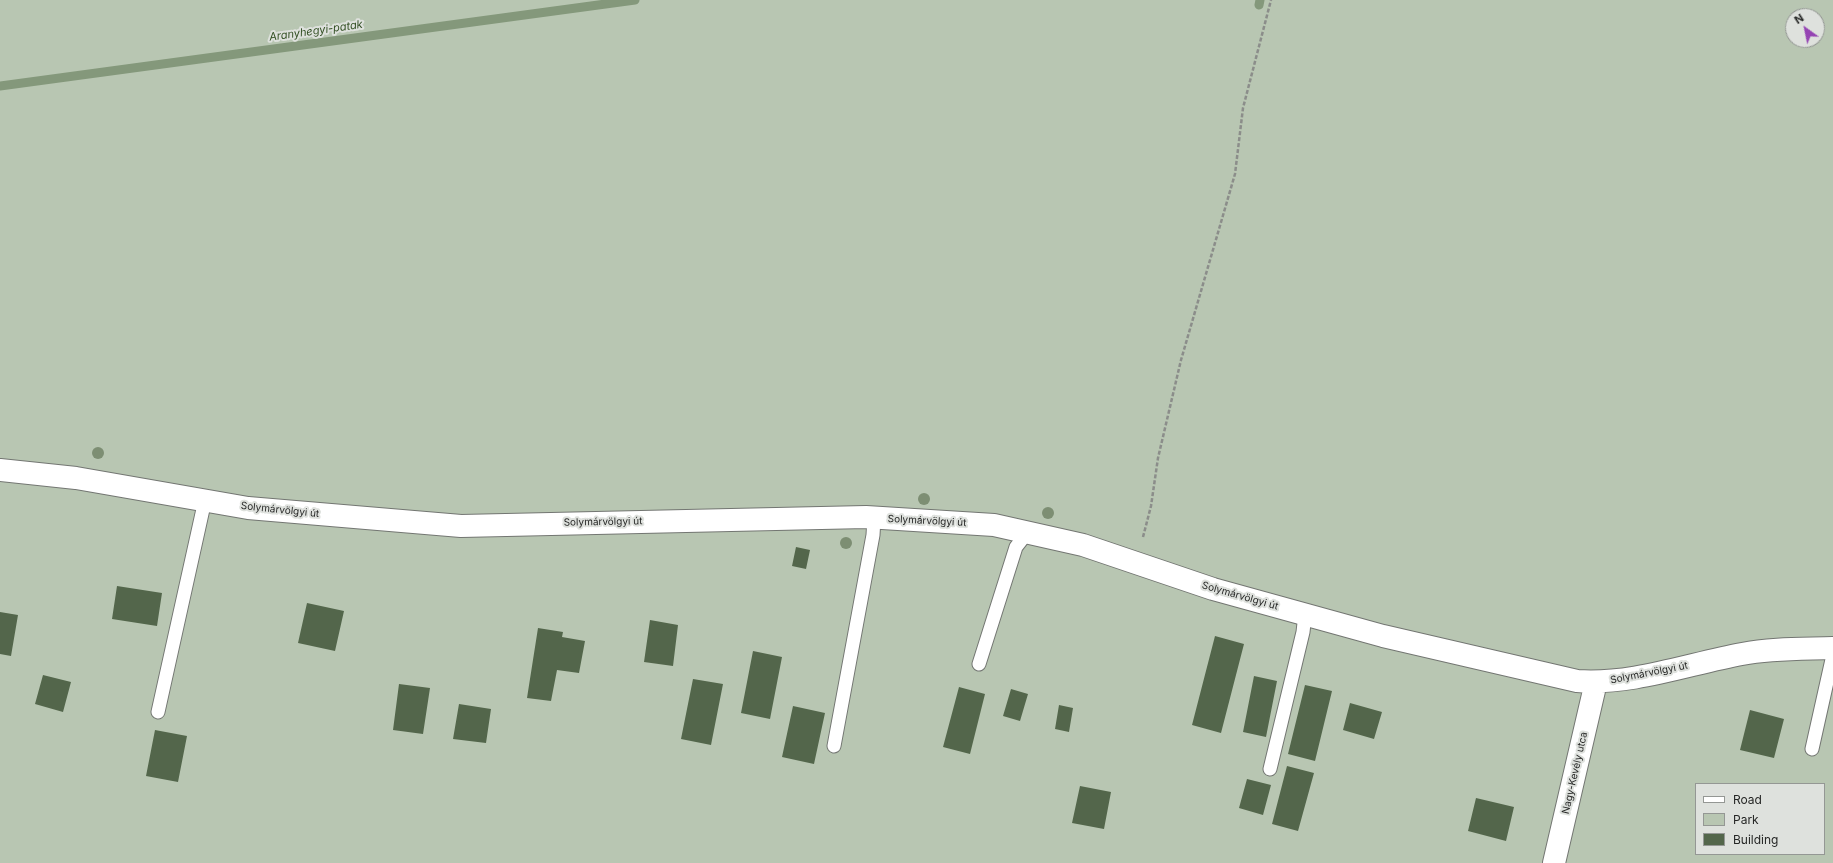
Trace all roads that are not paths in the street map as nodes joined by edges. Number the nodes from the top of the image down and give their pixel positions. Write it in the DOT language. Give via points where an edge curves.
graph roads {
  1 [pos="0,470"];
  2 [pos="205,500"];
  3 [pos="874,518"];
  4 [pos="1027,533"];
  5 [pos="1305,614"];
  6 [pos="1833,648"];
  7 [pos="1833,655"];
  8 [pos="979,664"];
  9 [pos="1596,682"];
  10 [pos="158,712"];
  11 [pos="834,746"];
  12 [pos="1812,749"];
  13 [pos="1270,769"];
  14 [pos="1554,863"];
  1 -- 2 [label="street, Solymárvölgyi út" via="76,478"];
  2 -- 3 [label="street, Solymárvölgyi út" via="248,508 461,526"];
  2 -- 10 [label="lane"];
  3 -- 4 [label="street, Solymárvölgyi út" via="994,525"];
  3 -- 11 [label="lane" via="874,535"];
  4 -- 5 [label="street, Solymárvölgyi út" via="1083,546 1213,589"];
  4 -- 8 [label="lane" via="1016,547"];
  5 -- 9 [label="street, Solymárvölgyi út" via="1390,638 1577,681"];
  5 -- 13 [label="lane" via="1303,632"];
  6 -- 9 [label="street, Solymárvölgyi út" via="1774,649"];
  7 -- 12 [label="lane"];
  9 -- 14 [label="street, Nagy-Kevély utca"];
}
